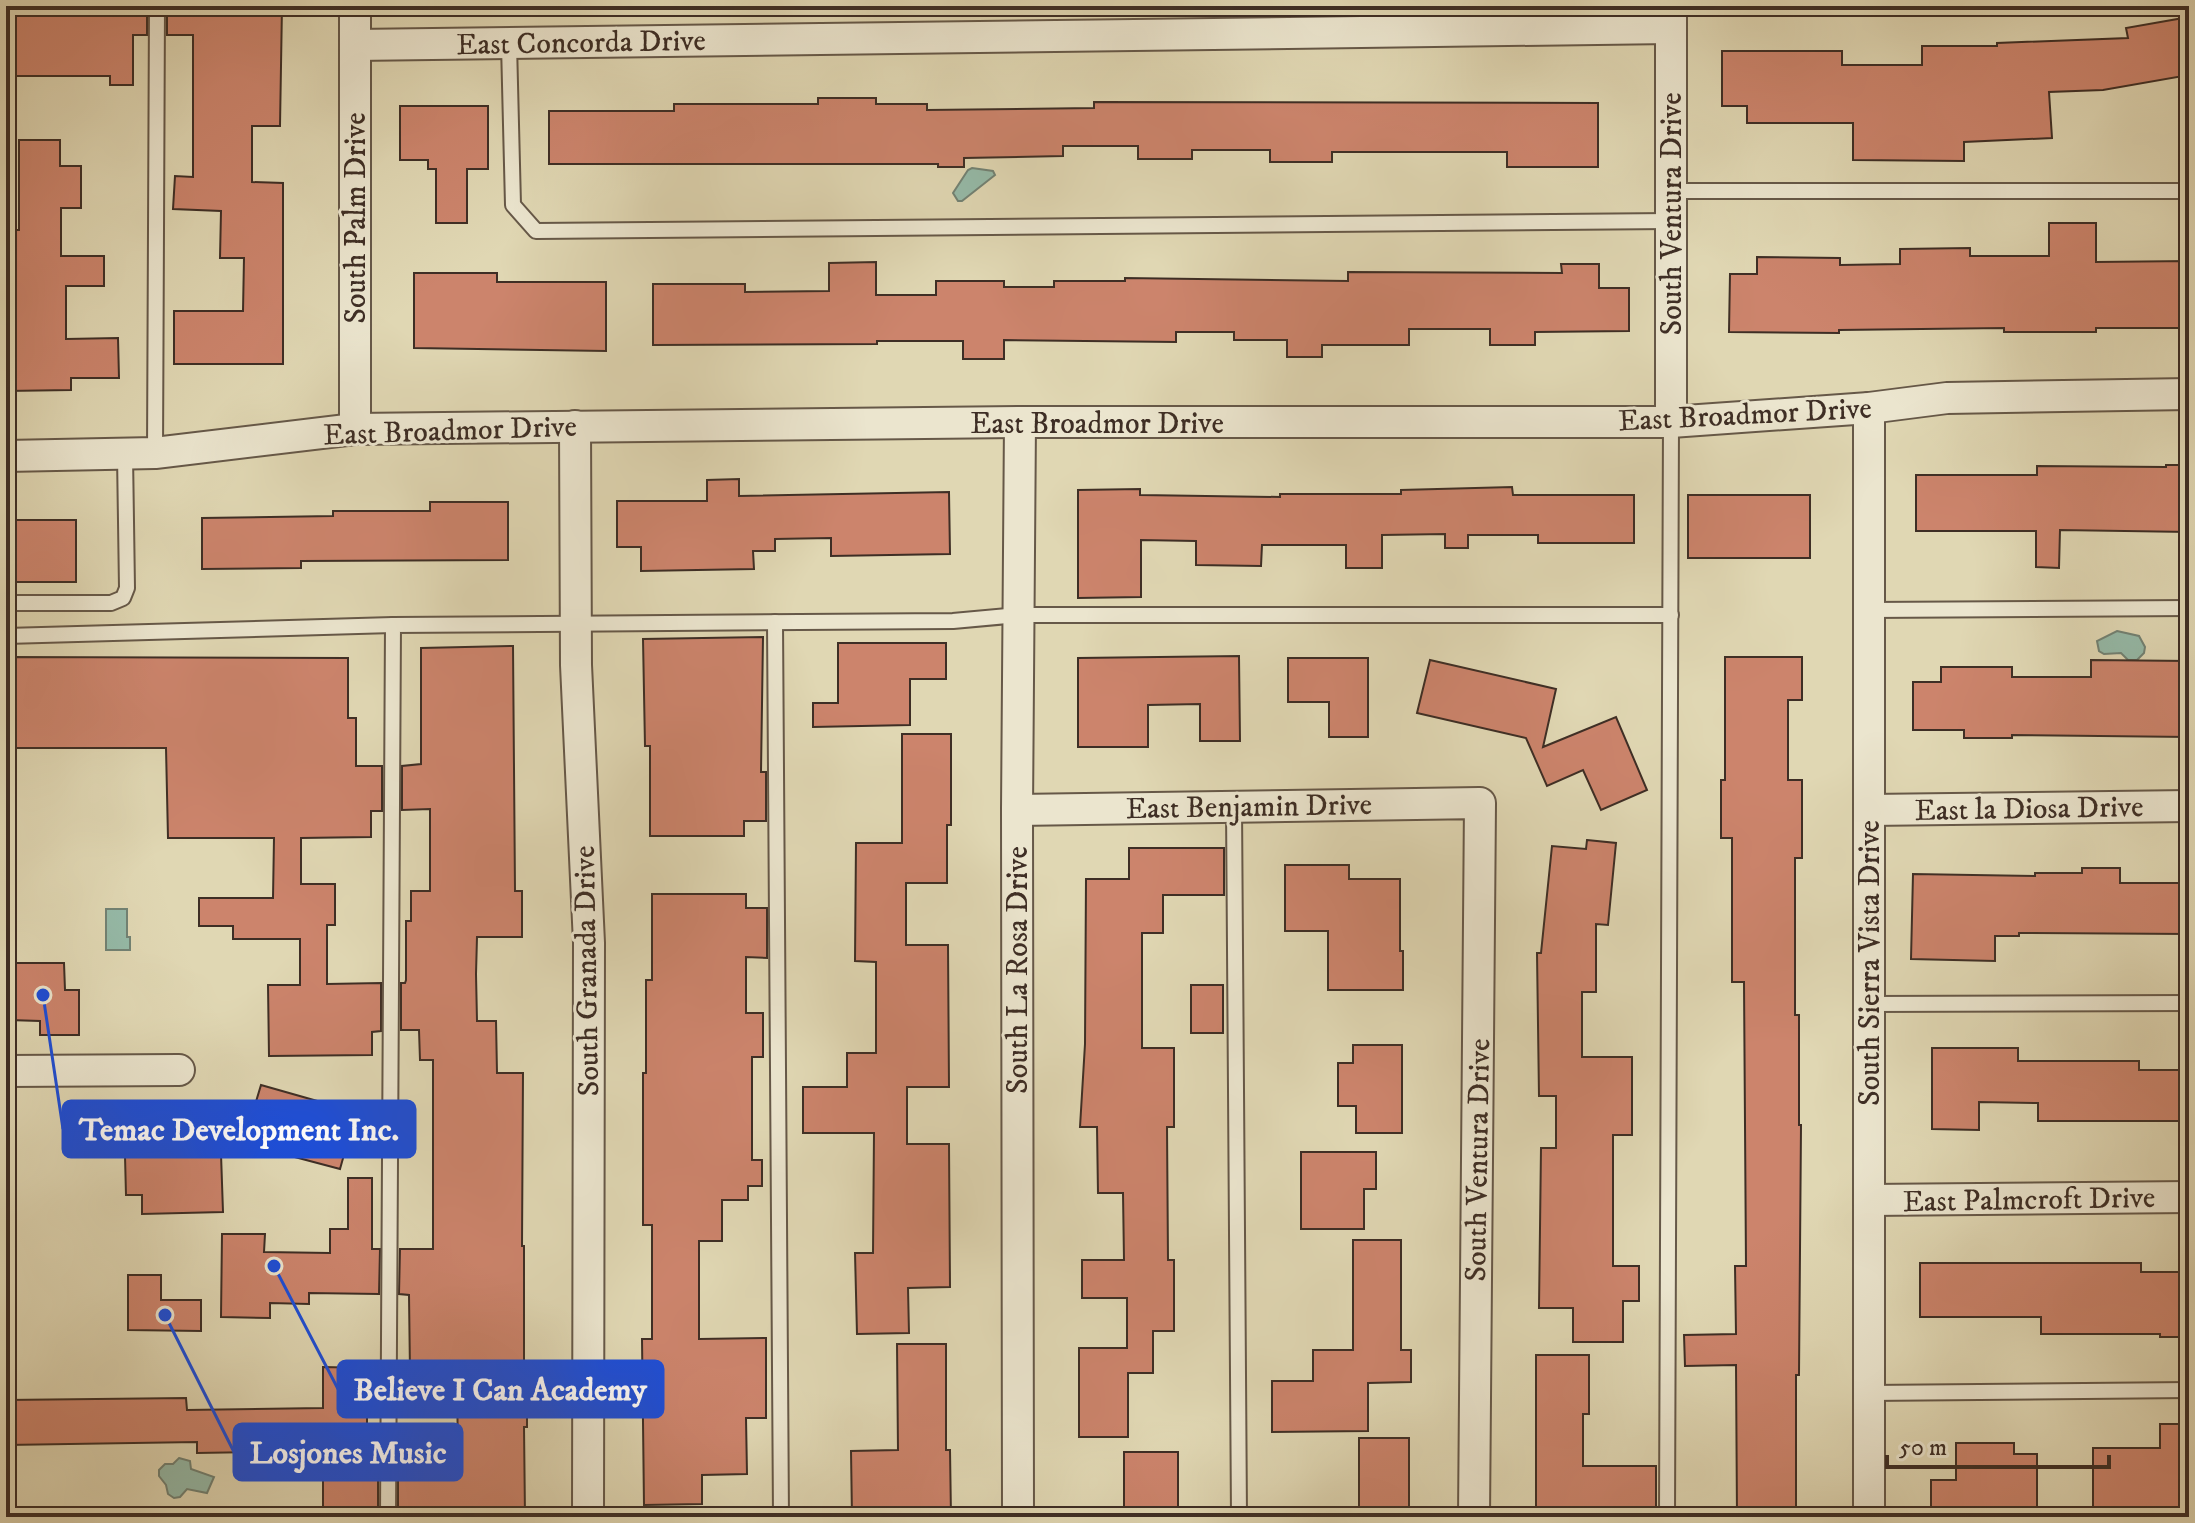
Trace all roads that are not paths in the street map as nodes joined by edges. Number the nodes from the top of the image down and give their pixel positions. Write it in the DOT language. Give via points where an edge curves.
graph roads {
  1 [pos="157,6"];
  2 [pos="355,6"];
  3 [pos="1671,17"];
  4 [pos="509,44"];
  5 [pos="355,45"];
  6 [pos="2189,191"];
  7 [pos="1671,206"];
  8 [pos="2189,394"];
  9 [pos="1869,408"];
  10 [pos="1020,422"];
  11 [pos="1671,422"];
  12 [pos="575,426"];
  13 [pos="355,429"];
  14 [pos="140,454"];
  15 [pos="6,456"];
  16 [pos="6,603"];
  17 [pos="2189,608"];
  18 [pos="1869,610"];
  19 [pos="1019,615"];
  20 [pos="1671,615"];
  21 [pos="775,622"];
  22 [pos="576,623"];
  23 [pos="393,625"];
  24 [pos="6,636"];
  25 [pos="1480,803"];
  26 [pos="1234,806"];
  27 [pos="2189,806"];
  28 [pos="1017,810"];
  29 [pos="1869,810"];
  30 [pos="2189,1003"];
  31 [pos="1869,1004"];
  32 [pos="179,1070"];
  33 [pos="6,1071"];
  34 [pos="2189,1197"];
  35 [pos="1869,1200"];
  36 [pos="2189,1390"];
  37 [pos="1869,1393"];
  38 [pos="388,1517"];
  39 [pos="588,1517"];
  40 [pos="781,1517"];
  41 [pos="1018,1517"];
  42 [pos="1239,1517"];
  43 [pos="1474,1517"];
  44 [pos="1667,1517"];
  45 [pos="1869,1517"];
  1 -- 14 [label="lane"];
  2 -- 5 [label="street, South Palm Drive"];
  3 -- 4 [label="street, East Concorda Drive"];
  3 -- 7 [label="street, South Ventura Drive"];
  4 -- 5 [label="street, East Concorda Drive"];
  4 -- 7 [label="lane" via="513,205 536,231"];
  5 -- 13 [label="street, South Palm Drive"];
  6 -- 7 [label="lane"];
  7 -- 11 [label="street, South Ventura Drive"];
  8 -- 9 [label="street, East Broadmor Drive" via="1947,398"];
  9 -- 11 [label="street, East Broadmor Drive"];
  9 -- 18 [label="street, South Sierra Vista Drive"];
  10 -- 11 [label="street, East Broadmor Drive"];
  10 -- 12 [label="street, East Broadmor Drive"];
  10 -- 19 [label="street, South La Rosa Drive"];
  11 -- 20 [label="lane"];
  12 -- 13 [label="street, East Broadmor Drive"];
  12 -- 22 [label="street, South Granada Drive"];
  13 -- 14 [label="street, East Broadmor Drive"];
  14 -- 15 [label="street, East Broadmor Drive"];
  14 -- 16 [label="lane" via="123,598 111,603"];
  17 -- 18 [label="lane"];
  18 -- 29 [label="street, South Sierra Vista Drive"];
  19 -- 20 [label="lane"];
  19 -- 21 [label="lane" via="953,621"];
  19 -- 28 [label="street, South La Rosa Drive"];
  20 -- 44 [label="lane"];
  21 -- 22 [label="lane"];
  21 -- 40 [label="lane"];
  22 -- 23 [label="lane"];
  22 -- 39 [label="street, South Granada Drive" via="589,943"];
  23 -- 24 [label="lane"];
  23 -- 38 [label="lane"];
  25 -- 26 [label="street, East Benjamin Drive"];
  25 -- 43 [label="street, South Ventura Drive"];
  26 -- 28 [label="street, East Benjamin Drive"];
  26 -- 42 [label="lane"];
  27 -- 29 [label="street, East la Diosa Drive"];
  28 -- 41 [label="street, South La Rosa Drive"];
  29 -- 31 [label="street, South Sierra Vista Drive"];
  30 -- 31 [label="lane"];
  31 -- 35 [label="street, South Sierra Vista Drive"];
  32 -- 33 [label="street"];
  34 -- 35 [label="street, East Palmcroft Drive"];
  35 -- 37 [label="street, South Sierra Vista Drive"];
  36 -- 37 [label="lane"];
  37 -- 45 [label="street, South Sierra Vista Drive"];
}
